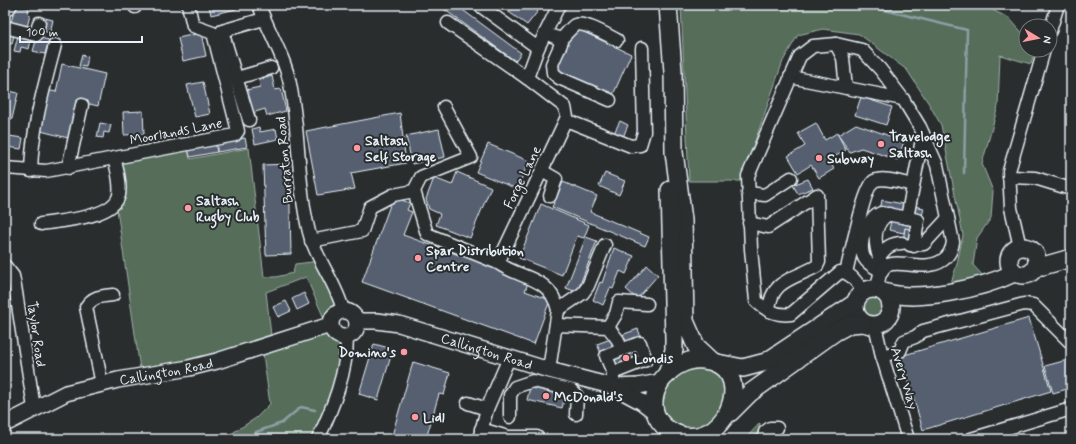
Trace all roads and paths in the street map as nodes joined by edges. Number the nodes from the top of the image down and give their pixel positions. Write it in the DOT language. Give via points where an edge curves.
graph roads {
  1 [pos="11,5"];
  2 [pos="258,5"];
  3 [pos="479,5"];
  4 [pos="668,5"];
  5 [pos="1058,5"];
  6 [pos="5,7"];
  7 [pos="555,7"];
  8 [pos="189,9"];
  9 [pos="1054,18"];
  10 [pos="264,19"];
  11 [pos="39,23"];
  12 [pos="219,23"];
  13 [pos="448,23"];
  14 [pos="244,24"];
  15 [pos="5,27"];
  16 [pos="545,33"];
  17 [pos="558,39"];
  18 [pos="618,40"];
  19 [pos="836,44"];
  20 [pos="56,45"];
  21 [pos="538,48"];
  22 [pos="642,48"];
  23 [pos="1042,58"];
  24 [pos="271,68"];
  25 [pos="790,77"];
  26 [pos="237,78"];
  27 [pos="527,78"];
  28 [pos="846,88"];
  29 [pos="904,99"];
  30 [pos="610,100"];
  31 [pos="82,105"];
  32 [pos="444,107"];
  33 [pos="249,120"];
  34 [pos="566,120"];
  35 [pos="923,134"];
  36 [pos="674,152"];
  37 [pos="114,158"];
  38 [pos="5,168"];
  39 [pos="68,168"];
  40 [pos="31,171"];
  41 [pos="542,171"];
  42 [pos="1009,177"];
  43 [pos="791,178"];
  44 [pos="913,185"];
  45 [pos="1071,189"];
  46 [pos="414,191"];
  47 [pos="748,194"];
  48 [pos="550,196"];
  49 [pos="889,214"];
  50 [pos="907,218"];
  51 [pos="948,218"];
  52 [pos="41,224"];
  53 [pos="749,224"];
  54 [pos="311,241"];
  55 [pos="909,244"];
  56 [pos="605,245"];
  57 [pos="1020,247"];
  58 [pos="879,257"];
  59 [pos="1071,258"];
  60 [pos="498,263"];
  61 [pos="5,266"];
  62 [pos="1036,266"];
  63 [pos="883,270"];
  64 [pos="846,272"];
  65 [pos="1014,273"];
  66 [pos="870,294"];
  67 [pos="113,295"];
  68 [pos="920,296"];
  69 [pos="647,304"];
  70 [pos="891,308"];
  71 [pos="343,310"];
  72 [pos="558,310"];
  73 [pos="769,311"];
  74 [pos="357,322"];
  75 [pos="869,324"];
  76 [pos="330,325"];
  77 [pos="556,325"];
  78 [pos="608,327"];
  79 [pos="347,337"];
  80 [pos="1071,343"];
  81 [pos="621,350"];
  82 [pos="882,356"];
  83 [pos="509,358"];
  84 [pos="714,362"];
  85 [pos="549,370"];
  86 [pos="664,379"];
  87 [pos="613,382"];
  88 [pos="102,384"];
  89 [pos="468,403"];
  90 [pos="34,408"];
  91 [pos="487,409"];
  92 [pos="1071,409"];
  93 [pos="576,414"];
  94 [pos="657,416"];
  95 [pos="510,417"];
  96 [pos="723,421"];
  97 [pos="5,424"];
  98 [pos="777,428"];
  99 [pos="480,434"];
  100 [pos="1007,434"];
  101 [pos="508,438"];
  102 [pos="537,438"];
  103 [pos="318,439"];
  104 [pos="669,439"];
  105 [pos="707,439"];
  106 [pos="764,439"];
  107 [pos="908,439"];
  108 [pos="971,439"];
  1 -- 6 [label="street" via="10,8"];
  2 -- 10 [label="street, Burraton Road"];
  3 -- 21 [label="street"];
  4 -- 36 [label="highway" via="673,72"];
  5 -- 9 [label="street"];
  7 -- 16 [label="street"];
  8 -- 37 [label="street, Moorlands Lane" via="193,26 213,33 238,131 235,135"];
  10 -- 14 [label="street"];
  10 -- 54 [label="street, Burraton Road" via="290,82 296,114 302,192"];
  11 -- 15 [label="street" via="36,35"];
  12 -- 14 [label="street" via="242,18"];
  13 -- 27 [label="street"];
  14 -- 26 [label="street" via="222,31"];
  16 -- 17 [label="street"];
  16 -- 21 [label="street"];
  17 -- 18 [label="street" via="579,24"];
  17 -- 30 [label="street" via="561,44 552,64 553,73"];
  19 -- 25 [label="street" via="813,46 800,56"];
  19 -- 28 [label="street" via="843,58"];
  19 -- 29 [label="street" via="862,50"];
  20 -- 40 [label="street" via="31,145"];
  21 -- 27 [label="street"];
  22 -- 34 [label="street" via="644,132 640,145 631,146"];
  23 -- 42 [label="street"];
  24 -- 26 [label="street"];
  25 -- 28 [label="street"];
  25 -- 47 [label="street" via="748,176"];
  26 -- 33 [label="street"];
  27 -- 34 [label="street" via="563,105 567,110"];
  28 -- 29 [label="street"];
  29 -- 35 [label="street"];
  31 -- 39 [label="street"];
  32 -- 46 [label="street" via="471,156 420,177"];
  34 -- 41 [label="street, Forge Lane"];
  35 -- 44 [label="street"];
  35 -- 51 [label="street" via="937,166"];
  36 -- 84 [label="highway" via="683,220 686,321 696,346"];
  36 -- 86 [label="highway" via="670,186 674,350"];
  37 -- 39 [label="street, Moorlands Lane"];
  37 -- 52 [label="street" via="119,186 113,206 95,214"];
  38 -- 40 [label="street, Moorlands Lane"];
  39 -- 40 [label="street, Moorlands Lane"];
  41 -- 48 [label="street" via="556,179"];
  41 -- 60 [label="street, Forge Lane"];
  42 -- 45 [label="street" via="1035,178"];
  42 -- 57 [label="street" via="1011,208"];
  43 -- 47 [label="street" via="765,195"];
  44 -- 50 [label="street"];
  44 -- 64 [label="street" via="884,180 873,182 866,194"];
  46 -- 54 [label="street" via="393,196 370,207 362,231"];
  46 -- 60 [label="street" via="427,234"];
  47 -- 53 [label="street"];
  49 -- 50 [label="street"];
  49 -- 58 [label="street" via="876,235 875,245"];
  49 -- 63 [label="street" via="881,213 873,218 865,229 862,251 867,262"];
  50 -- 55 [label="street" via="918,220"];
  51 -- 55 [label="street" via="924,244"];
  51 -- 63 [label="street" via="953,242 947,258 929,266 894,262"];
  53 -- 73 [label="street" via="756,301"];
  53 -- 73 [label="street" via="768,227 817,195 819,262 817,266 775,289 770,296"];
  54 -- 71 [label="street, Burraton Road" via="315,254 340,298"];
  55 -- 58 [label="street" via="895,243"];
  56 -- 72 [label="street" via="588,286"];
  57 -- 62 [label="highway" via="1033,251 1037,259"];
  57 -- 65 [label="highway" via="1010,256 1010,266"];
  58 -- 63 [label="street"];
  59 -- 62 [label="highway"];
  60 -- 72 [label="street" via="542,284 556,301"];
  61 -- 90 [label="street, Taylor Road" via="13,276"];
  62 -- 65 [label="highway" via="1028,274"];
  63 -- 66 [label="street"];
  64 -- 66 [label="street"];
  64 -- 73 [label="street" via="835,275 791,314 782,315"];
  65 -- 68 [label="highway" via="1005,278 961,290"];
  66 -- 68 [label="highway"];
  66 -- 70 [label="highway" via="890,302"];
  66 -- 75 [label="highway" via="856,314"];
  66 -- 84 [label="highway" via="766,362 743,368"];
  67 -- 88 [label="street" via="96,297 86,307"];
  68 -- 70 [label="highway"];
  69 -- 78 [label="street" via="619,302 616,314"];
  70 -- 75 [label="highway" via="886,320"];
  71 -- 74 [label="main road" via="353,314"];
  71 -- 76 [label="main road" via="333,315"];
  72 -- 77 [label="street"];
  74 -- 79 [label="main road" via="356,330"];
  74 -- 83 [label="main road, Callington Road" via="399,324"];
  75 -- 82 [label="street, Avery Way"];
  75 -- 96 [label="highway" via="850,324 834,332 750,393"];
  76 -- 79 [label="main road" via="337,335"];
  76 -- 88 [label="main road, Callington Road" via="217,361"];
  77 -- 78 [label="street"];
  77 -- 85 [label="street"];
  78 -- 81 [label="street" via="618,340"];
  79 -- 103 [label="street" via="346,356 338,390"];
  80 -- 82 [label="street" via="1033,305 1024,304 923,332 904,341 900,351"];
  81 -- 87 [label="street" via="606,356"];
  81 -- 87 [label="street" via="640,343 646,360"];
  82 -- 107 [label="street, Avery Way"];
  83 -- 85 [label="main road, Callington Road"];
  83 -- 91 [label="street"];
  84 -- 86 [label="highway" via="689,361"];
  84 -- 96 [label="highway" via="728,374 733,387 733,402"];
  85 -- 87 [label="main road, Callington Road"];
  86 -- 87 [label="main road, Callington Road" via="638,386"];
  86 -- 94 [label="highway" via="654,395"];
  87 -- 94 [label="main road, Callington Road"];
  88 -- 90 [label="main road, Callington Road" via="66,393"];
  89 -- 91 [label="street"];
  90 -- 97 [label="main road, Callington Road"];
  91 -- 99 [label="street"];
  92 -- 100 [label="street"];
  93 -- 95 [label="street" via="577,396 571,390 533,381 515,387 510,395"];
  94 -- 96 [label="highway" via="677,434 693,436 710,431"];
  94 -- 104 [label="highway"];
  96 -- 105 [label="highway"];
  98 -- 106 [label="street" via="770,428 765,432"];
  99 -- 101 [label="street"];
  100 -- 108 [label="street"];
  101 -- 102 [label="street"];
}
